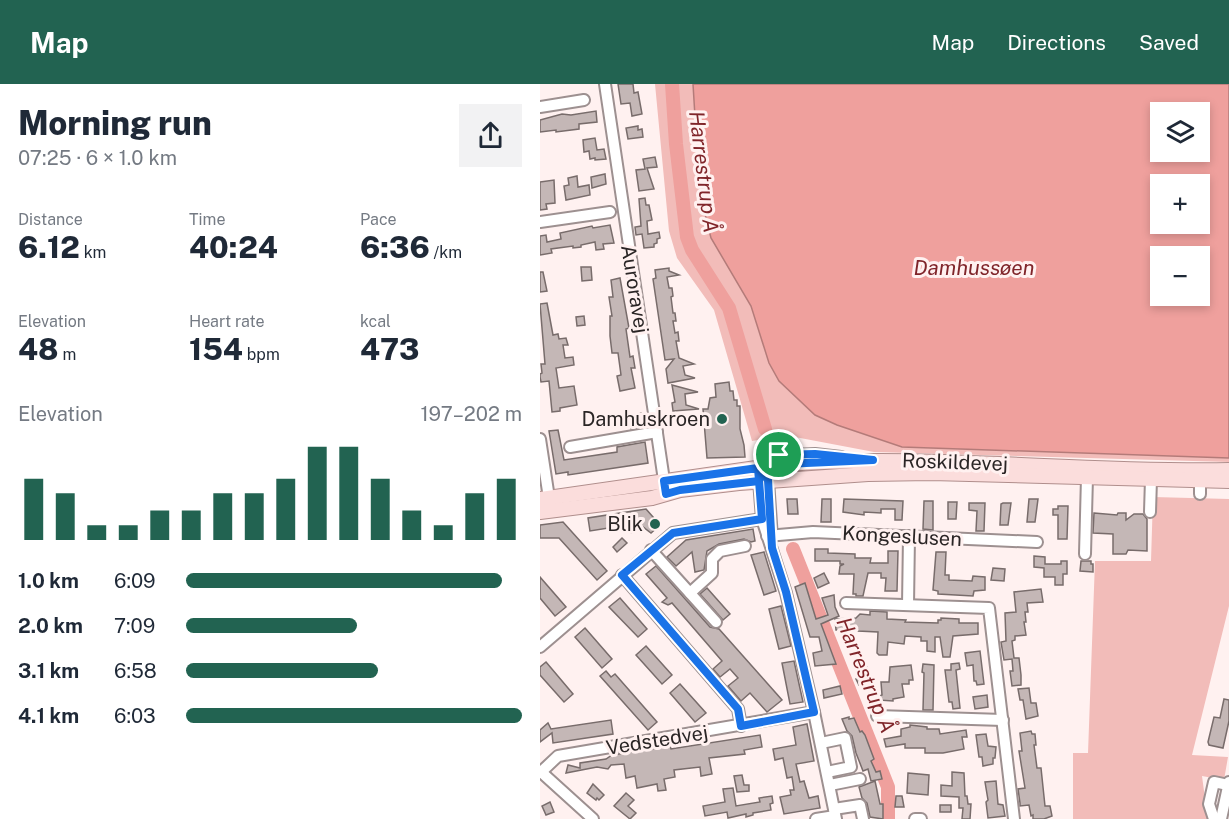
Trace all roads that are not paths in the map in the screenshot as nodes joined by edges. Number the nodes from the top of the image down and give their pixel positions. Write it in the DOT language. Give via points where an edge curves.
graph roads {
  1 [pos="605,84"];
  2 [pos="584,100"];
  3 [pos="540,106"];
  4 [pos="610,212"];
  5 [pos="540,222"];
  6 [pos="657,432"];
  7 [pos="540,439"];
  8 [pos="570,447"];
  9 [pos="762,476"];
  10 [pos="1087,477"];
  11 [pos="1228,478"];
  12 [pos="1151,479"];
  13 [pos="665,488"];
  14 [pos="544,498"];
  15 [pos="540,512"];
  16 [pos="1150,512"];
  17 [pos="762,519"];
  18 [pos="769,535"];
  19 [pos="909,536"];
  20 [pos="1037,542"];
  21 [pos="745,546"];
  22 [pos="654,547"];
  23 [pos="1085,554"];
  24 [pos="622,575"];
  25 [pos="690,592"];
  26 [pos="846,603"];
  27 [pos="908,605"];
  28 [pos="716,622"];
  29 [pos="542,648"];
  30 [pos="814,712"];
  31 [pos="878,716"];
  32 [pos="1003,720"];
  33 [pos="741,726"];
  34 [pos="820,743"];
  35 [pos="540,772"];
  36 [pos="827,772"];
  37 [pos="860,778"];
  38 [pos="1229,783"];
  39 [pos="830,785"];
  40 [pos="835,815"];
  41 [pos="593,819"];
  42 [pos="816,819"];
  43 [pos="863,819"];
  44 [pos="915,819"];
  45 [pos="921,819"];
  46 [pos="1014,819"];
  47 [pos="1214,819"];
  48 [pos="1221,819"];
  1 -- 6 [label="street, Auroravej"];
  2 -- 3 [label="street"];
  4 -- 5 [label="street"];
  6 -- 8 [label="street"];
  6 -- 13 [label="street, Auroravej"];
  7 -- 14 [label="street"];
  9 -- 10 [label="main road, Roskildevej" via="892,473"];
  9 -- 11 [label="main road, Roskildevej" via="805,462 873,460"];
  9 -- 13 [label="main road, Roskildevej"];
  9 -- 17 [label="street"];
  9 -- 18 [label="street"];
  10 -- 12 [label="main road, Roskildevej"];
  10 -- 23 [label="street"];
  11 -- 12 [label="main road, Roskildevej" via="1200,487"];
  12 -- 16 [label="street"];
  13 -- 14 [label="main road, Roskildevej"];
  13 -- 15 [label="main road, Roskildevej" via="607,504"];
  17 -- 18 [label="street"];
  17 -- 22 [label="street" via="673,533"];
  18 -- 19 [label="street, Kongeslusen" via="813,532"];
  18 -- 30 [label="street"];
  19 -- 20 [label="street, Kongeslusen"];
  19 -- 27 [label="street"];
  21 -- 25 [label="street" via="720,550 712,559 712,573"];
  22 -- 24 [label="street"];
  22 -- 25 [label="street"];
  24 -- 29 [label="street"];
  24 -- 33 [label="street" via="738,709"];
  25 -- 28 [label="street"];
  26 -- 27 [label="street"];
  27 -- 32 [label="street" via="989,608"];
  30 -- 33 [label="street, Vedstedvej"];
  30 -- 34 [label="street"];
  31 -- 32 [label="street"];
  32 -- 46 [label="street"];
  33 -- 35 [label="street, Vedstedvej" via="558,756"];
  34 -- 36 [label="street"];
  34 -- 36 [label="street" via="845,738 851,767"];
  35 -- 41 [label="street"];
  36 -- 39 [label="street"];
  37 -- 39 [label="street"];
  38 -- 47 [label="street" via="1214,782 1209,804"];
  38 -- 48 [label="street"];
  39 -- 40 [label="street"];
  40 -- 42 [label="street"];
  40 -- 43 [label="street" via="861,805"];
  44 -- 45 [label="street"];
}
